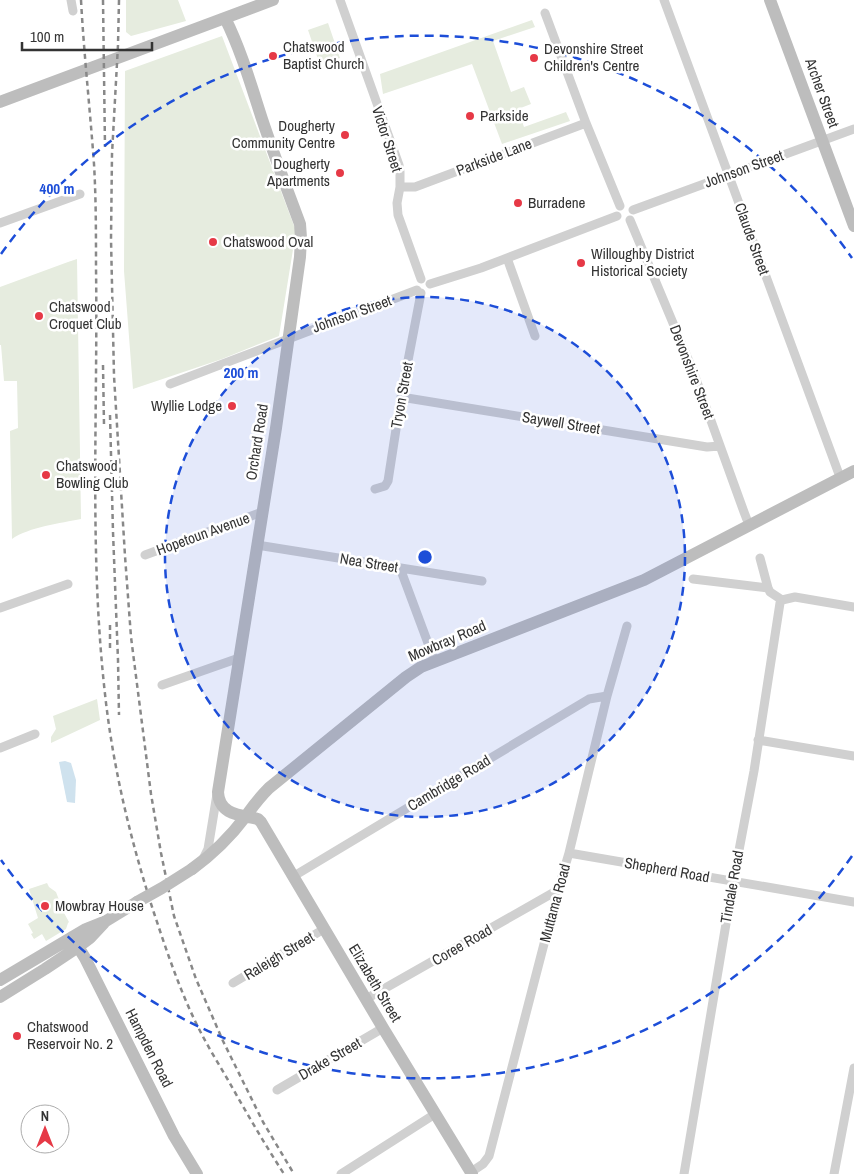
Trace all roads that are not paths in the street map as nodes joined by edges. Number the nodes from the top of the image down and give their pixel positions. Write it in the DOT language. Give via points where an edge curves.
graph roads {
  1 [pos="71,0"];
  2 [pos="273,0"];
  3 [pos="340,0"];
  4 [pos="664,0"];
  5 [pos="770,0"];
  6 [pos="73,11"];
  7 [pos="545,13"];
  8 [pos="225,18"];
  9 [pos="0,102"];
  10 [pos="586,122"];
  11 [pos="854,128"];
  12 [pos="822,140"];
  13 [pos="728,175"];
  14 [pos="400,187"];
  15 [pos="80,194"];
  16 [pos="620,206"];
  17 [pos="633,210"];
  18 [pos="617,216"];
  19 [pos="630,220"];
  20 [pos="0,223"];
  21 [pos="854,226"];
  22 [pos="507,258"];
  23 [pos="421,279"];
  24 [pos="430,284"];
  25 [pos="419,292"];
  26 [pos="535,336"];
  27 [pos="288,338"];
  28 [pos="170,384"];
  29 [pos="401,398"];
  30 [pos="720,446"];
  31 [pos="854,471"];
  32 [pos="840,477"];
  33 [pos="375,489"];
  34 [pos="262,512"];
  35 [pos="749,525"];
  36 [pos="257,545"];
  37 [pos="145,555"];
  38 [pos="760,558"];
  39 [pos="400,568"];
  40 [pos="693,579"];
  41 [pos="482,581"];
  42 [pos="68,584"];
  43 [pos="768,588"];
  44 [pos="782,600"];
  45 [pos="854,607"];
  46 [pos="0,608"];
  47 [pos="627,626"];
  48 [pos="240,658"];
  49 [pos="435,662"];
  50 [pos="162,685"];
  51 [pos="607,696"];
  52 [pos="35,734"];
  53 [pos="758,740"];
  54 [pos="0,748"];
  55 [pos="854,756"];
  56 [pos="218,792"];
  57 [pos="246,816"];
  58 [pos="569,853"];
  59 [pos="196,866"];
  60 [pos="294,876"];
  61 [pos="733,882"];
  62 [pos="558,890"];
  63 [pos="854,902"];
  64 [pos="324,929"];
  65 [pos="75,942"];
  66 [pos="0,980"];
  67 [pos="233,983"];
  68 [pos="0,997"];
  69 [pos="366,999"];
  70 [pos="382,1028"];
  71 [pos="854,1068"];
  72 [pos="277,1090"];
  73 [pos="435,1114"];
  74 [pos="471,1173"];
  75 [pos="197,1174"];
  76 [pos="341,1174"];
  77 [pos="684,1174"];
  78 [pos="834,1174"];
  1 -- 6 [label="street"];
  2 -- 8 [label="main road"];
  3 -- 14 [label="street, Victor Street" via="399,165"];
  4 -- 13 [label="street, Claude Street"];
  5 -- 12 [label="main road, Archer Street"];
  7 -- 10 [label="street"];
  8 -- 9 [label="main road"];
  8 -- 27 [label="main road, Orchard Road" via="300,224 300,256"];
  10 -- 14 [label="street, Parkside Lane" via="415,186"];
  10 -- 16 [label="street"];
  11 -- 12 [label="street, Johnson Street"];
  12 -- 13 [label="street, Johnson Street"];
  12 -- 21 [label="main road, Archer Street"];
  13 -- 17 [label="street, Johnson Street"];
  13 -- 32 [label="street, Claude Street"];
  14 -- 23 [label="street, Victor Street" via="398,215"];
  15 -- 20 [label="street"];
  16 -- 17 [label="street" via="628,205"];
  16 -- 18 [label="street"];
  17 -- 19 [label="street"];
  18 -- 19 [label="street" via="621,221"];
  18 -- 22 [label="street"];
  19 -- 30 [label="street, Devonshire Street" via="693,371"];
  22 -- 24 [label="street"];
  22 -- 26 [label="street"];
  23 -- 24 [label="street"];
  23 -- 25 [label="street" via="415,284"];
  24 -- 25 [label="street" via="429,290"];
  25 -- 27 [label="street, Johnson Street"];
  25 -- 29 [label="street, Tryon Street"];
  27 -- 28 [label="street, Johnson Street"];
  27 -- 34 [label="main road, Orchard Road"];
  29 -- 30 [label="street, Saywell Street" via="707,447"];
  29 -- 33 [label="street, Tryon Street" via="388,481 385,486"];
  30 -- 35 [label="street, Devonshire Street"];
  31 -- 32 [label="main road, Mowbray Road"];
  32 -- 35 [label="main road, Mowbray Road"];
  34 -- 36 [label="main road, Orchard Road"];
  34 -- 37 [label="street, Hopetoun Avenue"];
  35 -- 49 [label="main road, Mowbray Road" via="644,580"];
  36 -- 39 [label="street, Nea Street"];
  36 -- 48 [label="main road, Orchard Road"];
  38 -- 43 [label="street"];
  39 -- 41 [label="street, Nea Street"];
  39 -- 49 [label="street"];
  40 -- 43 [label="street"];
  42 -- 46 [label="street"];
  43 -- 44 [label="street"];
  44 -- 45 [label="street" via="794,597"];
  44 -- 53 [label="street, Tindale Road"];
  47 -- 51 [label="street, Muttama Road"];
  48 -- 50 [label="street"];
  48 -- 56 [label="main road, Orchard Road"];
  49 -- 57 [label="main road, Mowbray Road" via="406,677 280,779 261,795"];
  51 -- 58 [label="street, Muttama Road"];
  51 -- 60 [label="street, Cambridge Road" via="589,699"];
  52 -- 54 [label="street"];
  53 -- 55 [label="street"];
  53 -- 61 [label="street, Tindale Road"];
  56 -- 57 [label="main road" via="219,802 225,809"];
  56 -- 59 [label="street, Orchard Road" via="208,849"];
  57 -- 59 [label="main road, Mowbray Road" via="225,841"];
  57 -- 60 [label="main road, Elizabeth Street" via="261,822"];
  58 -- 61 [label="street, Shepherd Road"];
  58 -- 62 [label="street, Muttama Road"];
  59 -- 65 [label="main road, Mowbray Road, bridge" via="106,921 90,938"];
  60 -- 64 [label="main road, Elizabeth Street"];
  61 -- 63 [label="street, Shepherd Road"];
  61 -- 77 [label="street, Tindale Road"];
  62 -- 69 [label="street, Coree Road"];
  62 -- 74 [label="street, Muttama Road" via="490,1156"];
  64 -- 67 [label="street, Raleigh Street"];
  64 -- 69 [label="main road, Elizabeth Street"];
  65 -- 66 [label="main road, Mowbray Road"];
  65 -- 68 [label="main road, Mowbray Road" via="45,970"];
  65 -- 75 [label="main road, Hampden Road" via="174,1136"];
  69 -- 70 [label="main road, Elizabeth Street"];
  70 -- 72 [label="street, Drake Street"];
  70 -- 73 [label="main road, Elizabeth Street"];
  71 -- 78 [label="street"];
  73 -- 74 [label="main road, Elizabeth Street"];
  73 -- 76 [label="street"];
}
